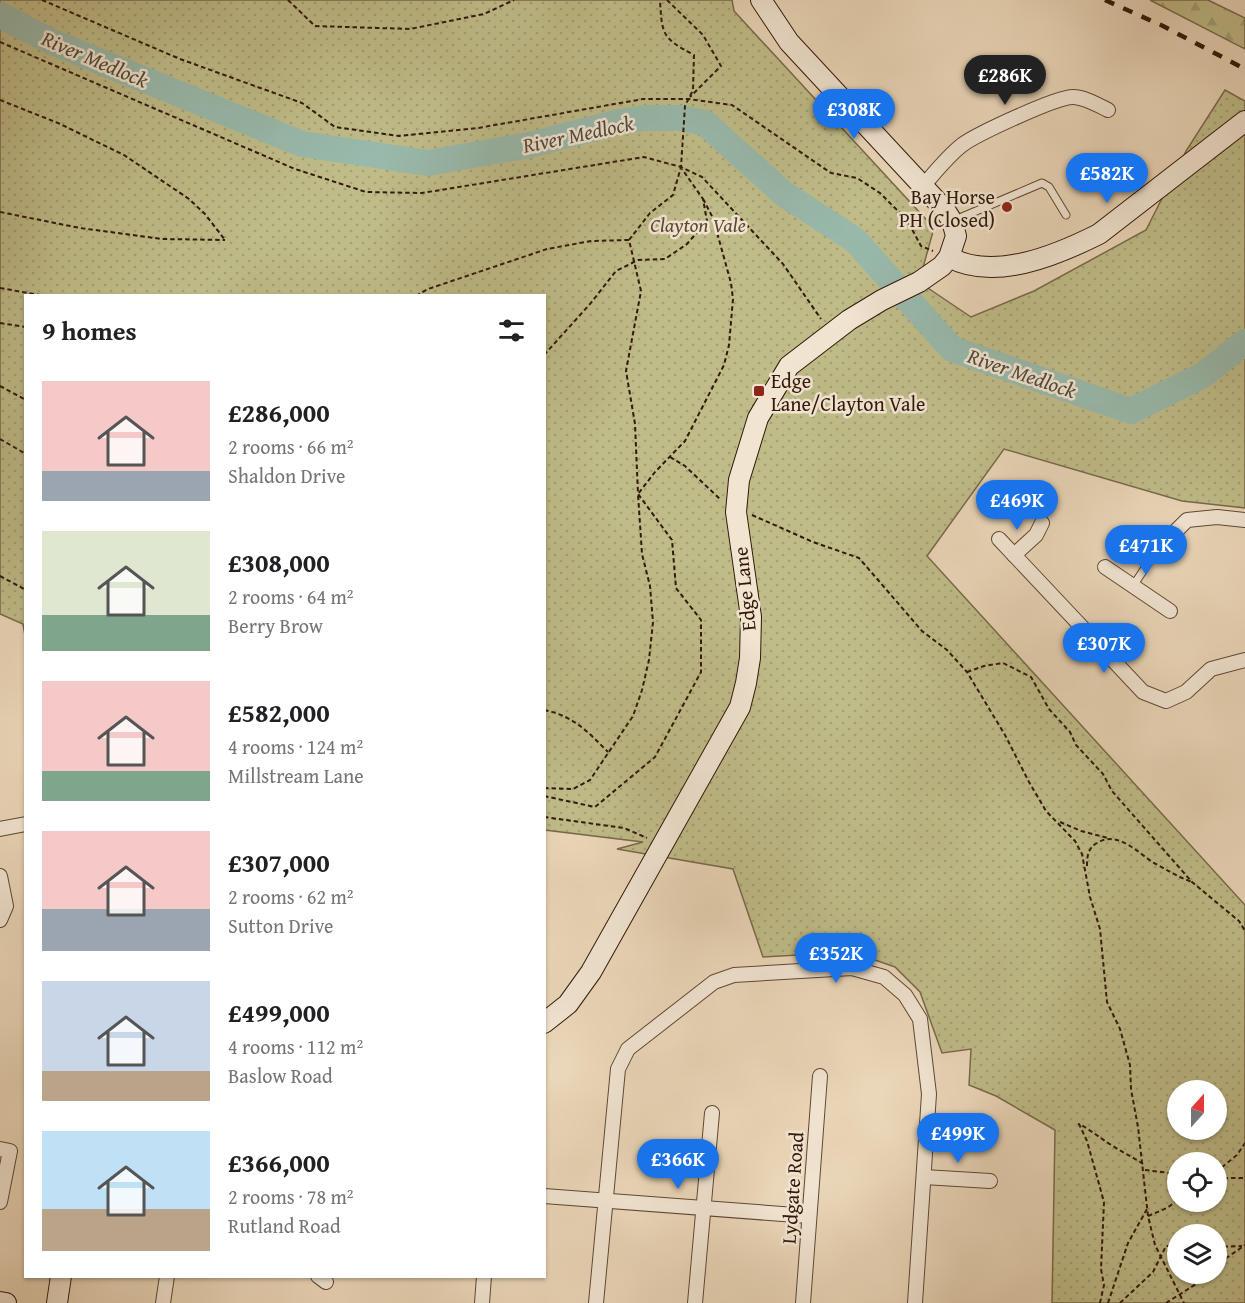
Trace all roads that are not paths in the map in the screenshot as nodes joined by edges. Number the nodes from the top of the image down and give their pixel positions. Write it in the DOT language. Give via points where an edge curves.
graph roads {
  1 [pos="761,0"];
  2 [pos="1108,110"];
  3 [pos="1245,121"];
  4 [pos="924,185"];
  5 [pos="1066,215"];
  6 [pos="952,221"];
  7 [pos="950,257"];
  8 [pos="1245,520"];
  9 [pos="1042,523"];
  10 [pos="999,538"];
  11 [pos="1157,550"];
  12 [pos="1014,555"];
  13 [pos="1105,567"];
  14 [pos="1133,586"];
  15 [pos="1170,611"];
  16 [pos="1245,660"];
  17 [pos="24,824"];
  18 [pos="0,829"];
  19 [pos="0,876"];
  20 [pos="0,920"];
  21 [pos="546,1021"];
  22 [pos="820,1076"];
  23 [pos="712,1113"];
  24 [pos="0,1149"];
  25 [pos="924,1177"];
  26 [pos="990,1181"];
  27 [pos="546,1196"];
  28 [pos="604,1200"];
  29 [pos="0,1202"];
  30 [pos="702,1208"];
  31 [pos="809,1216"];
  32 [pos="61,1278"];
  33 [pos="167,1278"];
  34 [pos="484,1278"];
  35 [pos="0,1302"];
  36 [pos="6,1303"];
  37 [pos="57,1303"];
  38 [pos="163,1303"];
  39 [pos="482,1303"];
  40 [pos="596,1303"];
  41 [pos="695,1303"];
  42 [pos="803,1303"];
  43 [pos="915,1303"];
  1 -- 4 [label="street" via="789,42"];
  2 -- 4 [label="street" via="1074,97 1058,100 963,144"];
  3 -- 7 [label="street" via="1099,234 1074,247 1016,266 970,266"];
  4 -- 6 [label="street"];
  5 -- 6 [label="lane" via="1049,187 1042,183"];
  6 -- 7 [label="street" via="956,236"];
  7 -- 21 [label="street, Edge Lane" via="919,282 882,300 789,366 758,418 739,480 736,512 750,617 750,658 740,707 591,972 568,1004"];
  8 -- 11 [label="street" via="1217,516 1187,520"];
  9 -- 12 [label="street"];
  10 -- 12 [label="street"];
  11 -- 14 [label="lane"];
  12 -- 16 [label="street" via="1143,692 1166,702 1186,692 1210,669"];
  13 -- 14 [label="street"];
  14 -- 15 [label="street"];
  17 -- 18 [label="street"];
  19 -- 20 [label="street" via="6,906"];
  22 -- 31 [label="street, Lydgate Road"];
  23 -- 30 [label="street"];
  24 -- 29 [label="street" via="10,1151"];
  25 -- 26 [label="street"];
  25 -- 28 [label="street" via="929,1094 920,1019 905,994 884,977 852,968 734,975 714,982 628,1049 618,1069"];
  25 -- 43 [label="street"];
  27 -- 28 [label="street"];
  28 -- 30 [label="street"];
  28 -- 40 [label="street"];
  30 -- 31 [label="street"];
  30 -- 41 [label="street"];
  31 -- 42 [label="street, Lydgate Road"];
  32 -- 37 [label="street"];
  33 -- 38 [label="street"];
  34 -- 39 [label="street"];
  35 -- 36 [label="street"];
}
